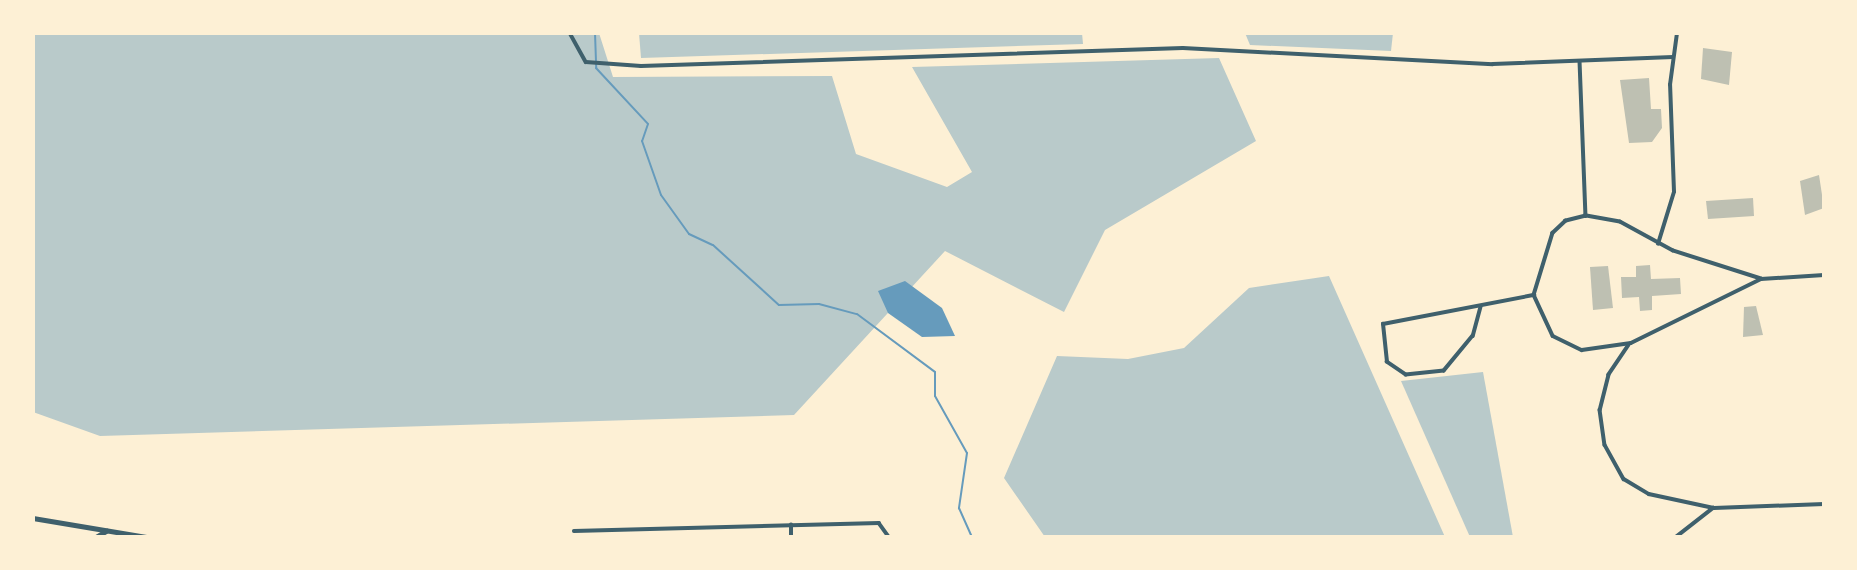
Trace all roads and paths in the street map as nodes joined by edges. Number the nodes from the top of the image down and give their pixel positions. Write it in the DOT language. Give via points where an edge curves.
graph roads {
  1 [pos="569,33"];
  2 [pos="1677,33"];
  3 [pos="1673,57"];
  4 [pos="1580,61"];
  5 [pos="1586,216"];
  6 [pos="1658,244"];
  7 [pos="1824,275"];
  8 [pos="1761,279"];
  9 [pos="1534,295"];
  10 [pos="1481,307"];
  11 [pos="1631,343"];
  12 [pos="1824,504"];
  13 [pos="1714,508"];
  14 [pos="33,518"];
  15 [pos="791,524"];
  16 [pos="107,530"];
  17 [pos="574,531"];
  18 [pos="654,531"];
  19 [pos="96,537"];
  20 [pos="147,537"];
  21 [pos="654,537"];
  22 [pos="791,537"];
  23 [pos="889,537"];
  24 [pos="1676,537"];
  1 -- 4 [label="street" via="581,57 602,64 758,67 1183,48 1493,64"];
  2 -- 3 [label="street"];
  3 -- 4 [label="street"];
  3 -- 6 [label="street" via="1674,192"];
  4 -- 5 [label="street"];
  5 -- 6 [label="street" via="1620,222"];
  5 -- 9 [label="street" via="1566,221 1553,233"];
  6 -- 8 [label="street"];
  7 -- 8 [label="street"];
  8 -- 11 [label="street"];
  9 -- 10 [label="street"];
  9 -- 11 [label="street" via="1562,344 1582,350"];
  10 -- 10 [label="street" via="1382,324 1392,368 1434,374 1460,355"];
  11 -- 13 [label="street" via="1609,375 1600,410 1613,464 1637,488"];
  12 -- 13 [label="street"];
  13 -- 24 [label="street"];
  14 -- 16 [label="street"];
  15 -- 18 [label="street"];
  15 -- 22 [label="street"];
  15 -- 23 [label="street" via="879,523"];
  16 -- 19 [label="street"];
  16 -- 20 [label="street"];
  17 -- 18 [label="street"];
  18 -- 21 [label="street"];
}
